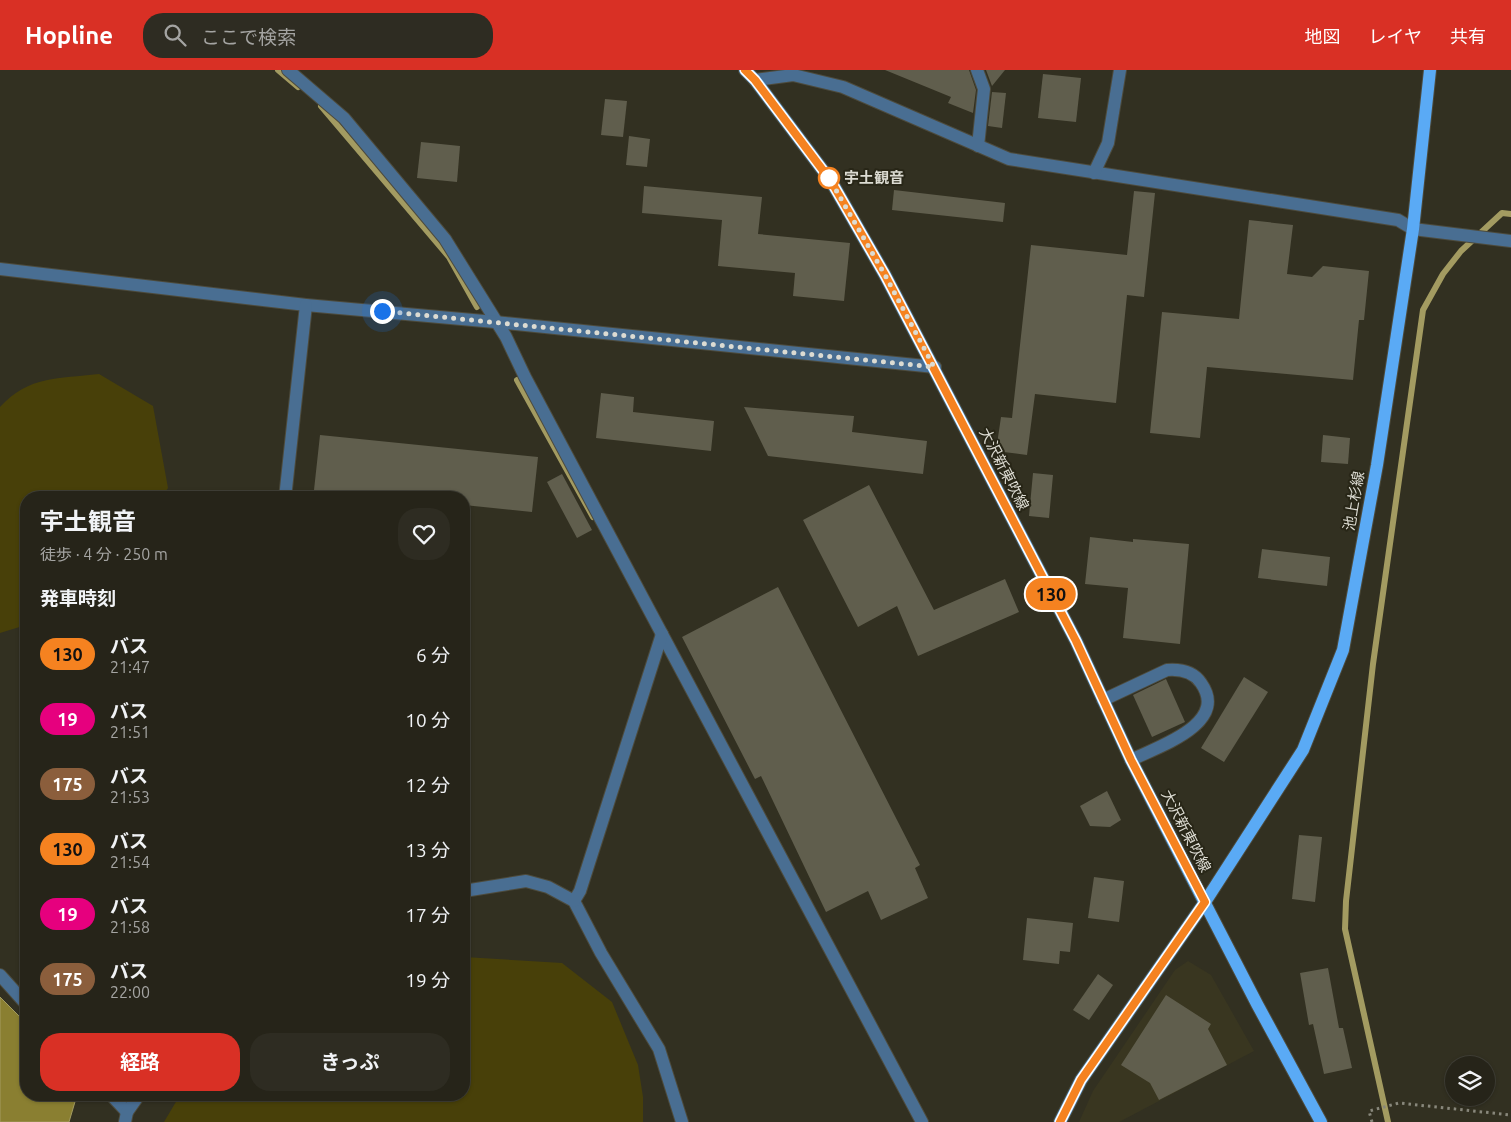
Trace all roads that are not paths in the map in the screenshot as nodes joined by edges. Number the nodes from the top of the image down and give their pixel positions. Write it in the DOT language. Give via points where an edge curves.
graph roads {
  1 [pos="288,70"];
  2 [pos="745,70"];
  3 [pos="977,70"];
  4 [pos="1120,70"];
  5 [pos="1430,70"];
  6 [pos="818,75"];
  7 [pos="755,80"];
  8 [pos="978,146"];
  9 [pos="1094,174"];
  10 [pos="1413,229"];
  11 [pos="1511,241"];
  12 [pos="0,268"];
  13 [pos="306,305"];
  14 [pos="495,322"];
  15 [pos="934,367"];
  16 [pos="286,491"];
  17 [pos="662,634"];
  18 [pos="1103,700"];
  19 [pos="1131,760"];
  20 [pos="470,890"];
  21 [pos="574,901"];
  22 [pos="1205,902"];
  23 [pos="0,975"];
  24 [pos="20,997"];
  25 [pos="115,1101"];
  26 [pos="135,1101"];
  27 [pos="126,1117"];
  28 [pos="682,1122"];
  29 [pos="922,1122"];
  30 [pos="1060,1122"];
  31 [pos="1322,1122"];
  1 -- 14 [label="street" via="344,118 445,239"];
  2 -- 7 [label="main road, 大沢新東吹線"];
  3 -- 8 [label="street" via="984,89"];
  4 -- 9 [label="street" via="1108,143"];
  5 -- 10 [label="main road, 池上杉線"];
  6 -- 7 [label="street"];
  6 -- 8 [label="street"];
  7 -- 15 [label="main road, 大沢新東吹線" via="831,181"];
  8 -- 9 [label="street" via="1009,159"];
  9 -- 10 [label="street" via="1398,220"];
  10 -- 11 [label="street"];
  10 -- 22 [label="main road, 池上杉線" via="1377,465 1343,650 1303,750"];
  12 -- 13 [label="street"];
  13 -- 14 [label="street"];
  13 -- 16 [label="street"];
  14 -- 15 [label="street"];
  14 -- 17 [label="street" via="506,337"];
  15 -- 18 [label="main road, 大沢新東吹線"];
  17 -- 21 [label="street" via="580,891"];
  17 -- 29 [label="street"];
  18 -- 19 [label="main road, 大沢新東吹線"];
  18 -- 19 [label="street" via="1167,670 1186,671 1195,676 1204,688 1206,712 1194,728"];
  19 -- 22 [label="main road, 大沢新東吹線"];
  20 -- 21 [label="street" via="526,881 548,887"];
  21 -- 28 [label="street" via="659,1049"];
  22 -- 30 [label="main road" via="1081,1080"];
  22 -- 31 [label="main road, 大沢新東吹線"];
  23 -- 24 [label="street"];
  25 -- 27 [label="street"];
  26 -- 27 [label="street"];
}
